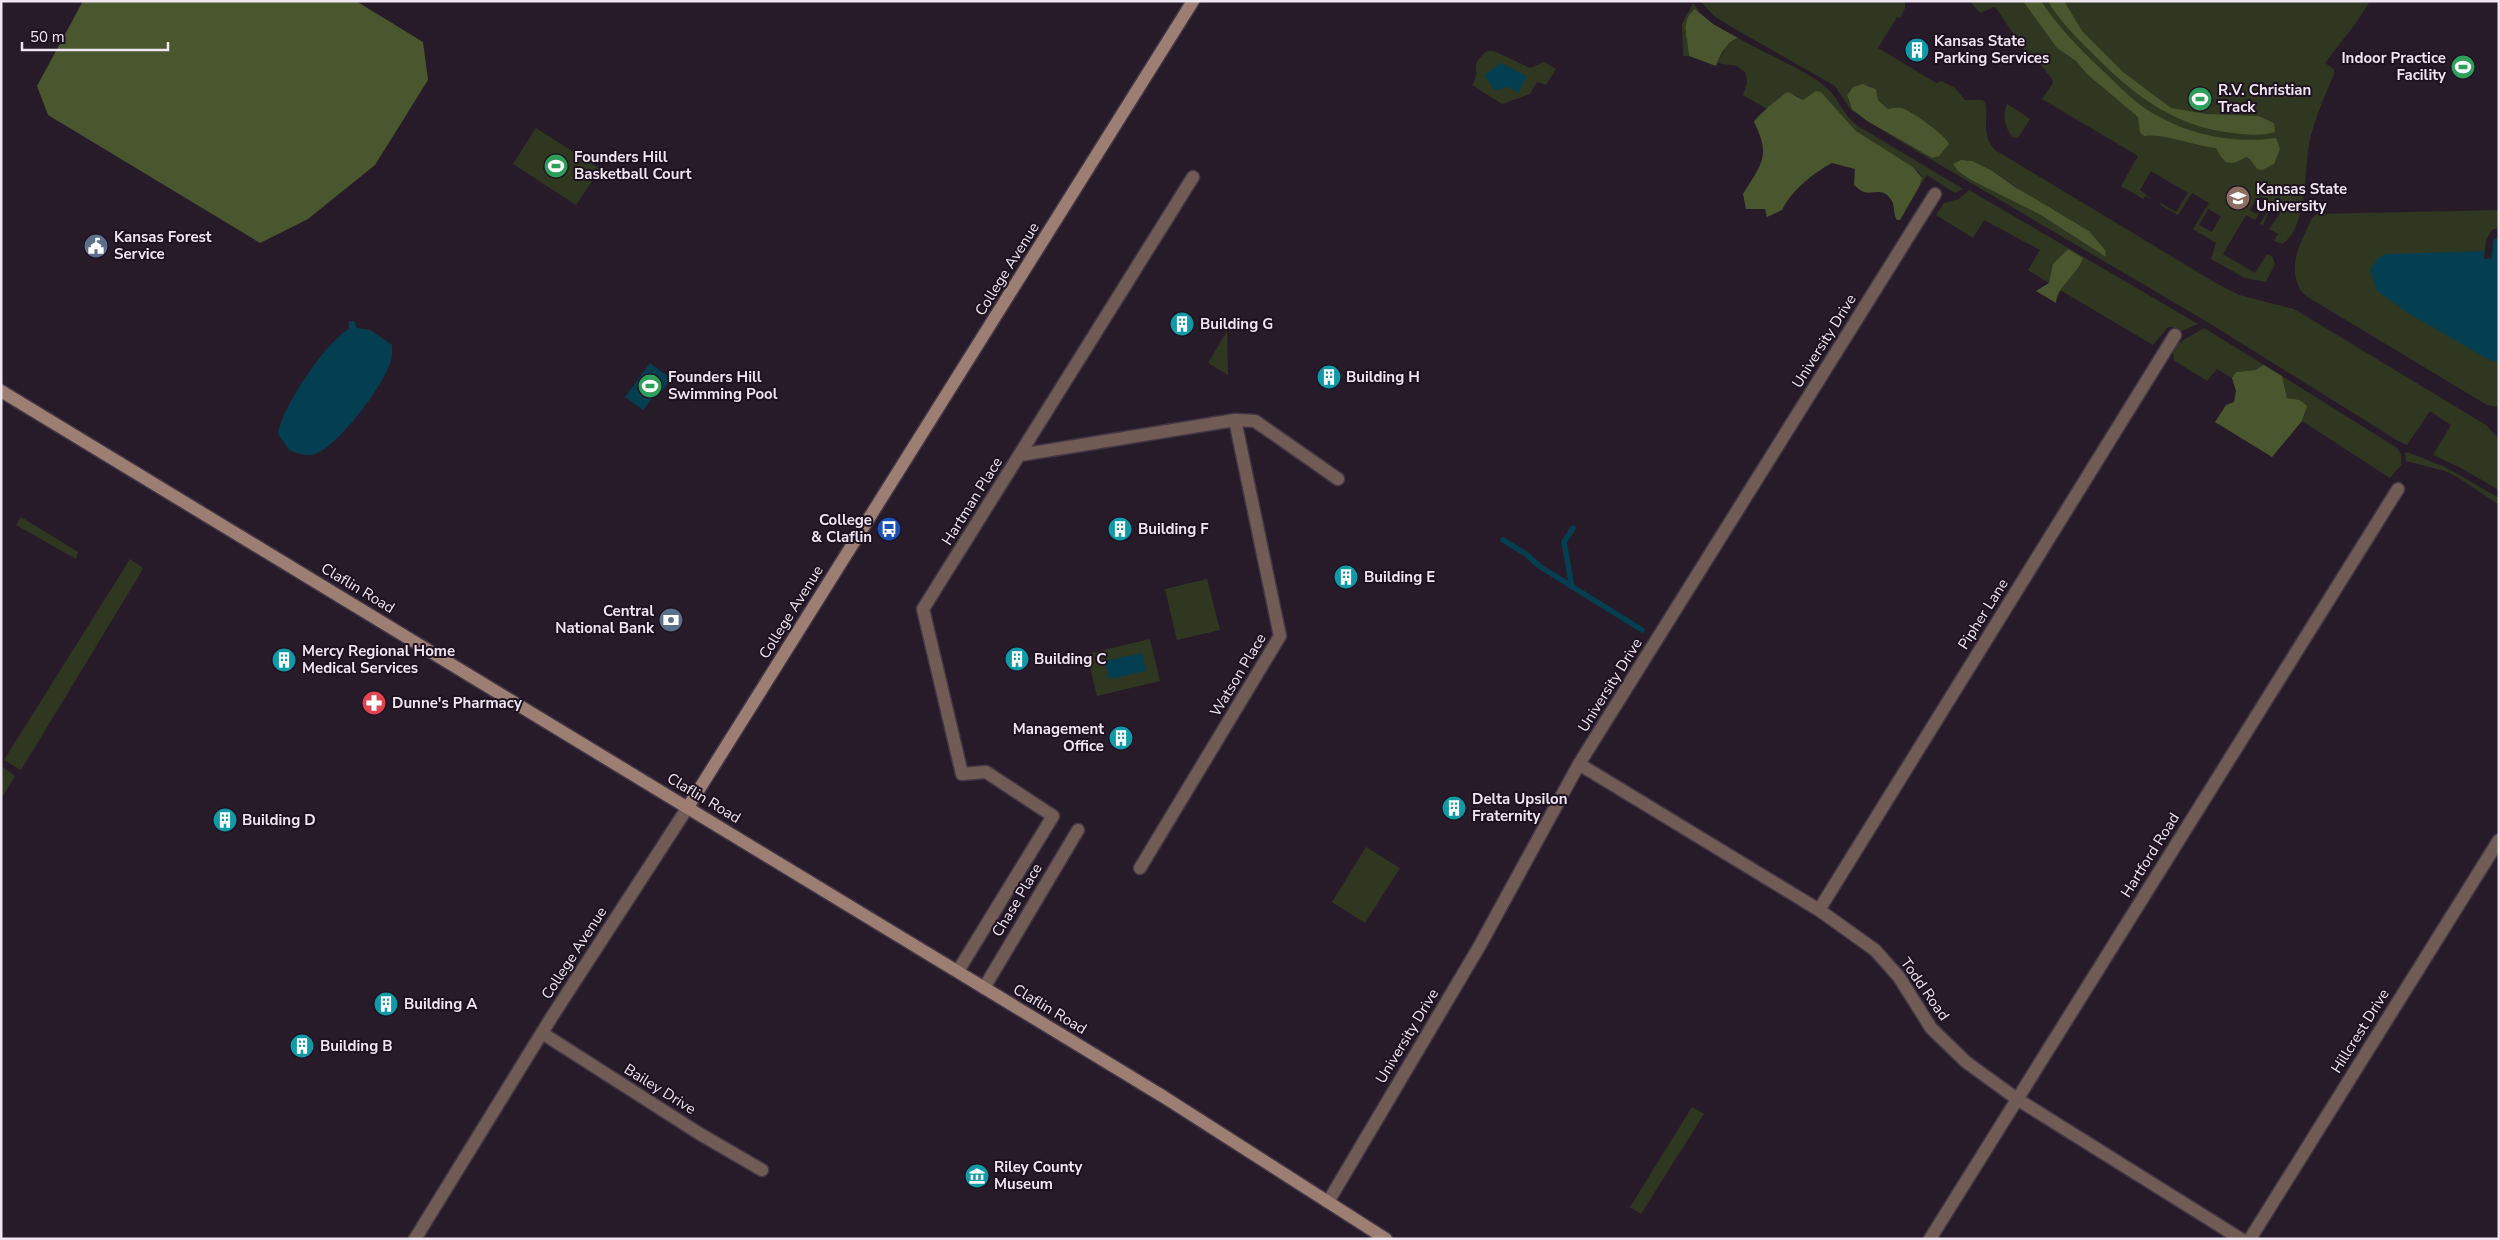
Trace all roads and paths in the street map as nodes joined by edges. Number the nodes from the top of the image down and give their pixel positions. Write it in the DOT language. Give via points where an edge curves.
graph roads {
  1 [pos="1193,1"];
  2 [pos="1193,177"];
  3 [pos="1935,194"];
  4 [pos="2175,335"];
  5 [pos="1,391"];
  6 [pos="1235,420"];
  7 [pos="1020,454"];
  8 [pos="1338,479"];
  9 [pos="2398,489"];
  10 [pos="1579,764"];
  11 [pos="688,807"];
  12 [pos="1053,816"];
  13 [pos="1078,830"];
  14 [pos="2499,840"];
  15 [pos="1140,868"];
  16 [pos="1819,910"];
  17 [pos="958,971"];
  18 [pos="984,988"];
  19 [pos="542,1033"];
  20 [pos="2017,1099"];
  21 [pos="762,1170"];
  22 [pos="1328,1202"];
  23 [pos="415,1239"];
  24 [pos="1386,1239"];
  25 [pos="1930,1239"];
  26 [pos="2242,1239"];
  27 [pos="2250,1239"];
  1 -- 11 [label="street, College Avenue"];
  2 -- 7 [label="street, Hartman Place"];
  3 -- 10 [label="street, University Drive"];
  4 -- 16 [label="street, Pipher Lane"];
  5 -- 11 [label="street, Claflin Road"];
  6 -- 7 [label="street"];
  6 -- 8 [label="street" via="1255,421"];
  6 -- 15 [label="street, Watson Place" via="1280,636"];
  7 -- 12 [label="street, Hartman Place" via="923,609 962,774 986,772"];
  9 -- 20 [label="street, Hartford Road"];
  10 -- 16 [label="street, Todd Road"];
  10 -- 22 [label="street, University Drive" via="1479,947"];
  11 -- 17 [label="street, Claflin Road"];
  11 -- 19 [label="street, College Avenue"];
  12 -- 17 [label="street, Chase Place"];
  13 -- 18 [label="street, Chase Place"];
  14 -- 27 [label="street, Hillcrest Drive"];
  16 -- 20 [label="street, Todd Road" via="1875,950 1899,977 1931,1028 1966,1062"];
  17 -- 18 [label="street, Claflin Road"];
  18 -- 22 [label="street, Claflin Road" via="1164,1097"];
  19 -- 21 [label="street, Bailey Drive"];
  19 -- 23 [label="street, College Avenue"];
  20 -- 25 [label="street, Hartford Road"];
  20 -- 26 [label="street, Todd Road"];
  22 -- 24 [label="street, Claflin Road"];
}
